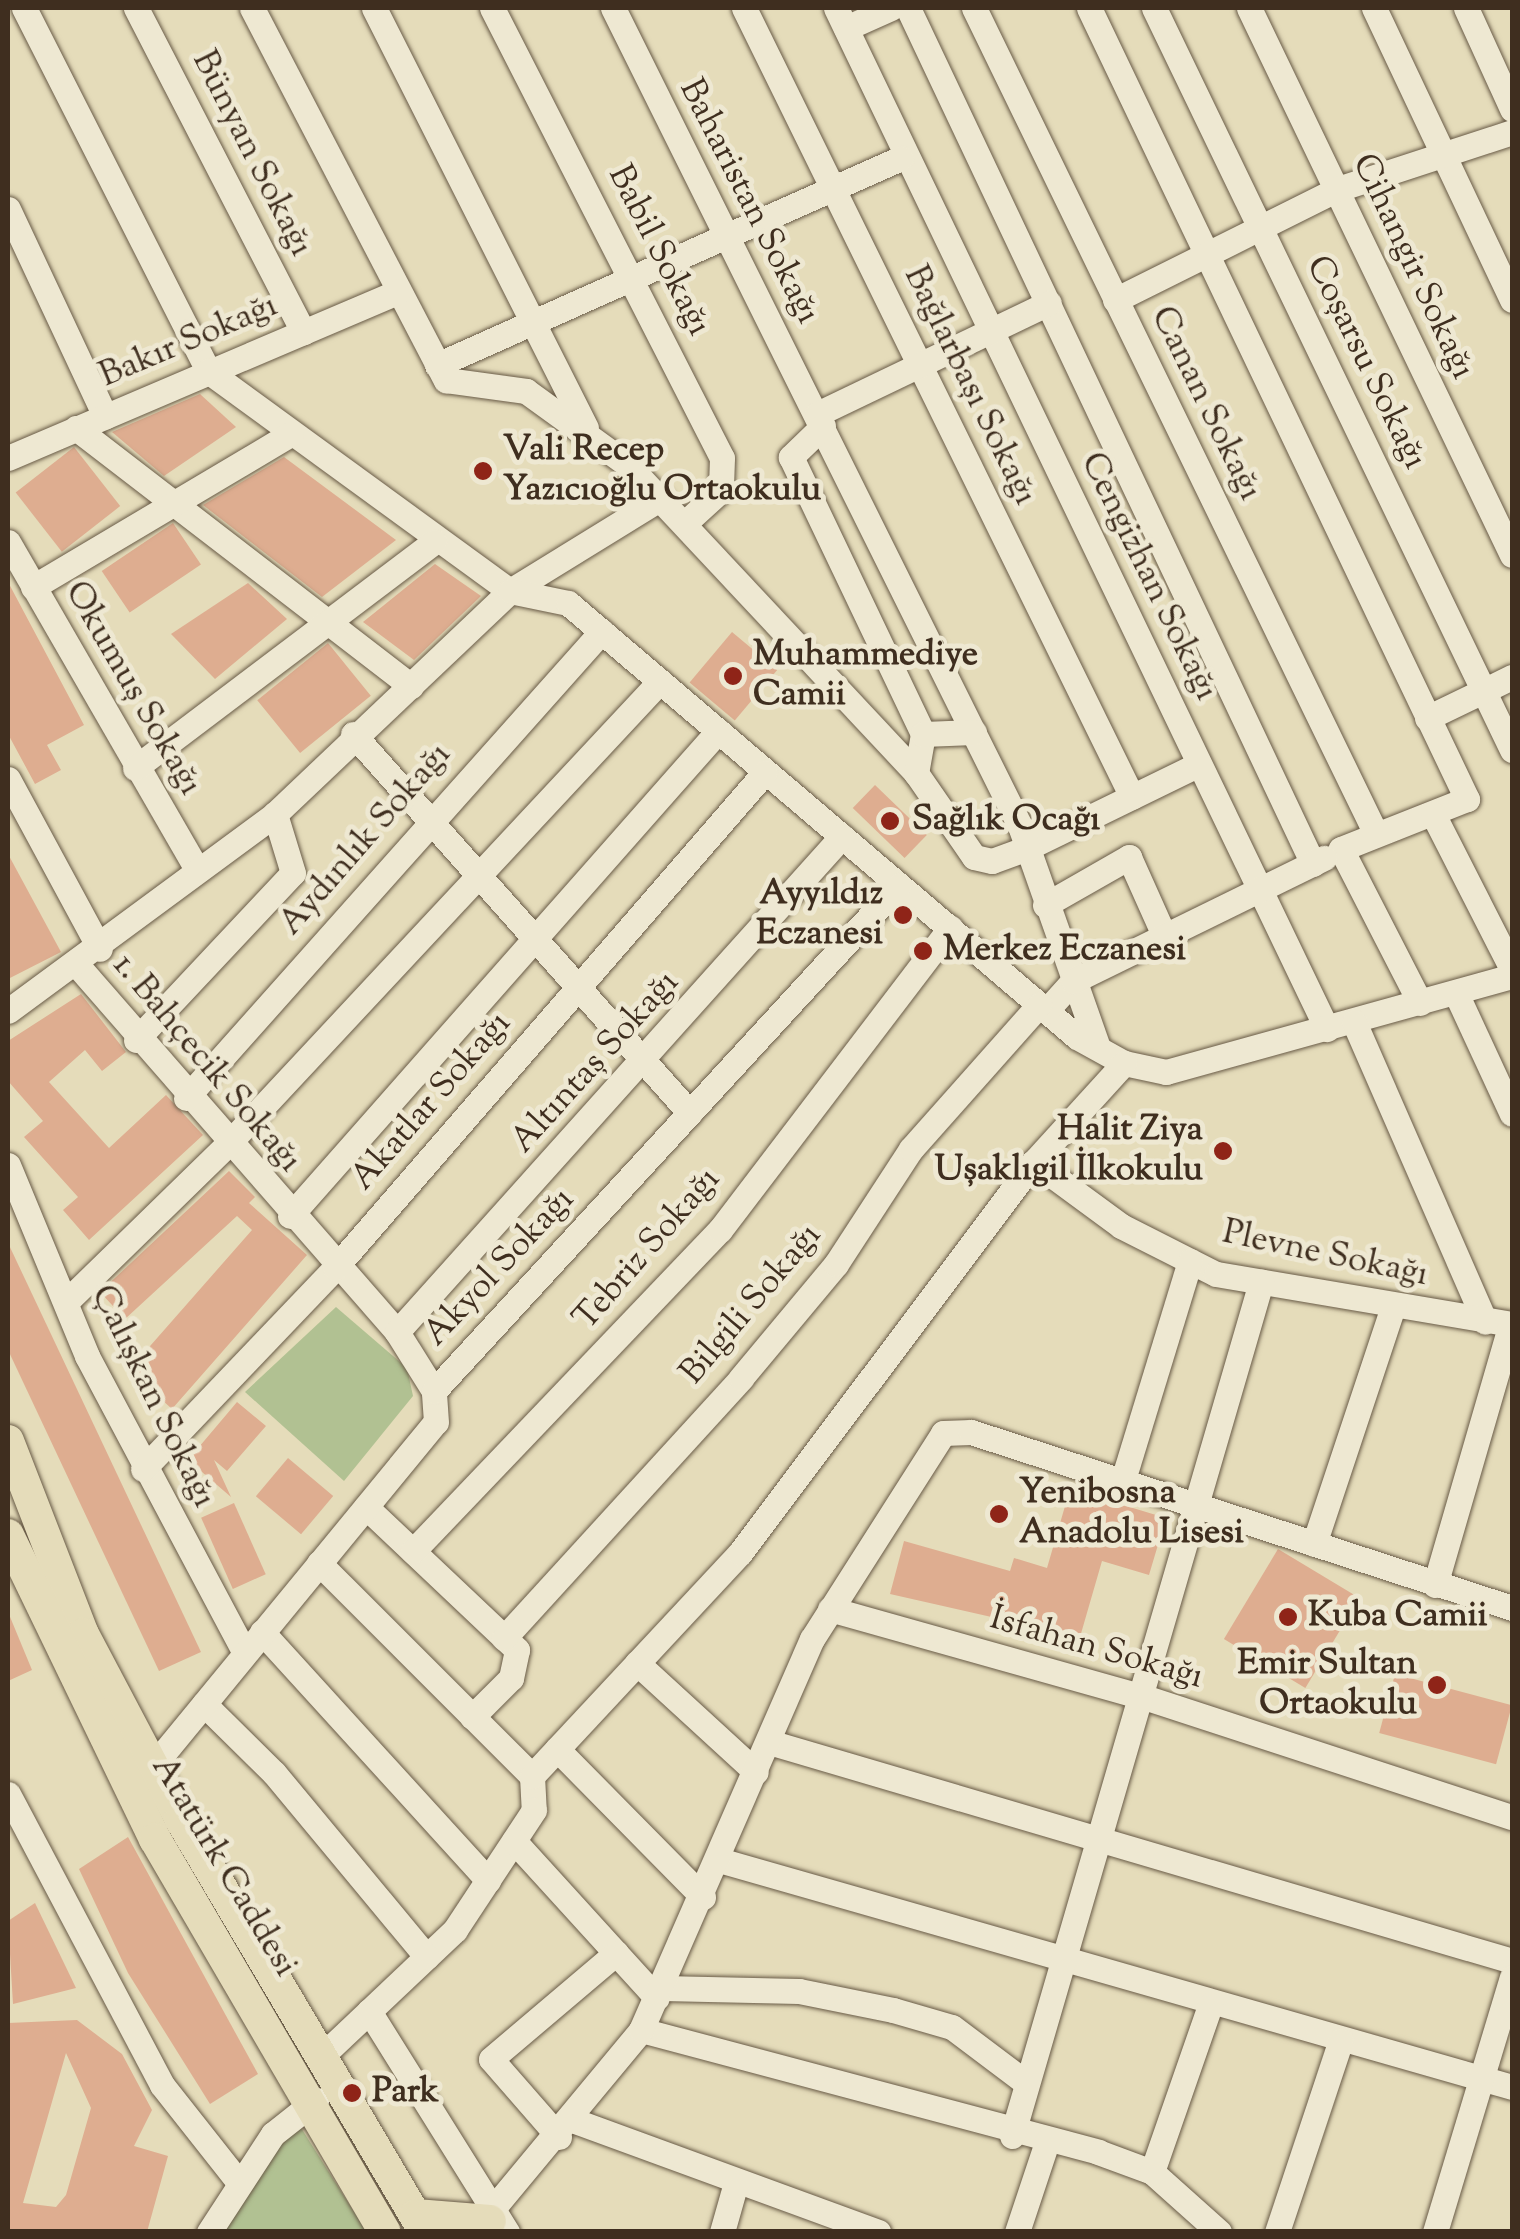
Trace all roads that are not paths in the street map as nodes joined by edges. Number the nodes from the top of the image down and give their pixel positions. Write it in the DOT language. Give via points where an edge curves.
graph roads {
  1 [pos="24,8"];
  2 [pos="136,8"];
  3 [pos="252,8"];
  4 [pos="374,8"];
  5 [pos="492,8"];
  6 [pos="613,8"];
  7 [pos="744,8"];
  8 [pos="891,8"];
  9 [pos="908,8"];
  10 [pos="974,8"];
  11 [pos="1090,8"];
  12 [pos="1154,8"];
  13 [pos="1250,8"];
  14 [pos="1374,8"];
  15 [pos="1466,8"];
  16 [pos="841,18"];
  17 [pos="1512,108"];
  18 [pos="1512,132"];
  19 [pos="1442,155"];
  20 [pos="901,158"];
  21 [pos="1338,189"];
  22 [pos="832,192"];
  23 [pos="8,209"];
  24 [pos="1261,227"];
  25 [pos="724,236"];
  26 [pos="1208,253"];
  27 [pos="633,274"];
  28 [pos="398,292"];
  29 [pos="1115,300"];
  30 [pos="1512,300"];
  31 [pos="1049,304"];
  32 [pos="534,320"];
  33 [pos="303,332"];
  34 [pos="992,332"];
  35 [pos="920,363"];
  36 [pos="438,365"];
  37 [pos="208,371"];
  38 [pos="106,416"];
  39 [pos="820,420"];
  40 [pos="76,428"];
  41 [pos="291,434"];
  42 [pos="590,435"];
  43 [pos="8,458"];
  44 [pos="661,498"];
  45 [pos="171,503"];
  46 [pos="685,522"];
  47 [pos="8,542"];
  48 [pos="434,542"];
  49 [pos="1512,555"];
  50 [pos="33,587"];
  51 [pos="510,591"];
  52 [pos="326,624"];
  53 [pos="602,631"];
  54 [pos="1512,677"];
  55 [pos="660,681"];
  56 [pos="411,686"];
  57 [pos="1484,691"];
  58 [pos="1427,718"];
  59 [pos="718,731"];
  60 [pos="974,732"];
  61 [pos="353,734"];
  62 [pos="923,734"];
  63 [pos="1512,750"];
  64 [pos="1200,764"];
  65 [pos="135,768"];
  66 [pos="765,772"];
  67 [pos="916,773"];
  68 [pos="8,779"];
  69 [pos="1132,797"];
  70 [pos="275,814"];
  71 [pos="1433,814"];
  72 [pos="432,816"];
  73 [pos="1374,830"];
  74 [pos="842,836"];
  75 [pos="1027,848"];
  76 [pos="1341,849"];
  77 [pos="1312,864"];
  78 [pos="197,870"];
  79 [pos="484,876"];
  80 [pos="899,886"];
  81 [pos="1259,889"];
  82 [pos="1045,904"];
  83 [pos="950,928"];
  84 [pos="1163,934"];
  85 [pos="537,936"];
  86 [pos="100,949"];
  87 [pos="77,966"];
  88 [pos="1512,972"];
  89 [pos="1074,982"];
  90 [pos="578,986"];
  91 [pos="1456,993"];
  92 [pos="1420,1003"];
  93 [pos="1043,1008"];
  94 [pos="8,1011"];
  95 [pos="1354,1022"];
  96 [pos="1326,1029"];
  97 [pos="136,1040"];
  98 [pos="1098,1048"];
  99 [pos="646,1063"];
  100 [pos="1124,1063"];
  101 [pos="186,1098"];
  102 [pos="690,1113"];
  103 [pos="1512,1114"];
  104 [pos="228,1144"];
  105 [pos="1034,1162"];
  106 [pos="8,1164"];
  107 [pos="290,1216"];
  108 [pos="1190,1260"];
  109 [pos="335,1268"];
  110 [pos="1261,1282"];
  111 [pos="66,1302"];
  112 [pos="1394,1306"];
  113 [pos="1503,1324"];
  114 [pos="397,1332"];
  115 [pos="434,1391"];
  116 [pos="8,1441"];
  117 [pos="143,1469"];
  118 [pos="1124,1480"];
  119 [pos="1199,1504"];
  120 [pos="366,1507"];
  121 [pos="8,1535"];
  122 [pos="1314,1544"];
  123 [pos="413,1552"];
  124 [pos="319,1563"];
  125 [pos="1435,1585"];
  126 [pos="1512,1608"];
  127 [pos="830,1610"];
  128 [pos="262,1632"];
  129 [pos="504,1638"];
  130 [pos="245,1653"];
  131 [pos="636,1664"];
  132 [pos="1144,1696"];
  133 [pos="204,1704"];
  134 [pos="472,1716"];
  135 [pos="768,1742"];
  136 [pos="556,1750"];
  137 [pos="153,1766"];
  138 [pos="756,1772"];
  139 [pos="532,1776"];
  140 [pos="8,1794"];
  141 [pos="1512,1817"];
  142 [pos="514,1841"];
  143 [pos="1096,1842"];
  144 [pos="719,1860"];
  145 [pos="488,1880"];
  146 [pos="702,1897"];
  147 [pos="616,1953"];
  148 [pos="426,1956"];
  149 [pos="1056,1960"];
  150 [pos="1512,1961"];
  151 [pos="1512,1977"];
  152 [pos="660,1993"];
  153 [pos="1210,2005"];
  154 [pos="369,2012"];
  155 [pos="641,2030"];
  156 [pos="1341,2040"];
  157 [pos="324,2054"];
  158 [pos="1483,2077"];
  159 [pos="1025,2082"];
  160 [pos="1512,2087"];
  161 [pos="316,2100"];
  162 [pos="567,2129"];
  163 [pos="1012,2136"];
  164 [pos="1047,2142"];
  165 [pos="1152,2172"];
  166 [pos="237,2180"];
  167 [pos="735,2186"];
  168 [pos="420,2223"];
  169 [pos="825,2224"];
  170 [pos="489,2226"];
  171 [pos="209,2232"];
  172 [pos="385,2232"];
  173 [pos="722,2232"];
  174 [pos="878,2232"];
  175 [pos="1016,2232"];
  176 [pos="1219,2232"];
  177 [pos="1277,2232"];
  178 [pos="1435,2232"];
  1 -- 37 [label="street"];
  2 -- 33 [label="street, Bünyan Sokağı"];
  3 -- 28 [label="street"];
  4 -- 32 [label="street"];
  5 -- 27 [label="street, Babil Sokağı"];
  6 -- 25 [label="street, Baharistan Sokağı"];
  7 -- 22 [label="street, Bağlarbaşı Sokağı"];
  8 -- 16 [label="street"];
  9 -- 31 [label="street"];
  10 -- 29 [label="street, Canan Sokağı"];
  11 -- 26 [label="street"];
  12 -- 24 [label="street, Coşarsu Sokağı"];
  13 -- 21 [label="street, Cihangir Sokağı"];
  14 -- 19 [label="street"];
  15 -- 17 [label="street"];
  16 -- 20 [label="street, Cengizhan Sokağı"];
  18 -- 19 [label="street"];
  19 -- 21 [label="street"];
  19 -- 30 [label="street"];
  20 -- 22 [label="street"];
  20 -- 34 [label="street, Cengizhan Sokağı"];
  21 -- 24 [label="street"];
  21 -- 49 [label="street, Cihangir Sokağı"];
  22 -- 25 [label="street"];
  22 -- 35 [label="street, Bağlarbaşı Sokağı"];
  23 -- 38 [label="street"];
  24 -- 26 [label="street"];
  24 -- 57 [label="street, Coşarsu Sokağı"];
  25 -- 27 [label="street"];
  25 -- 39 [label="street, Baharistan Sokağı"];
  26 -- 29 [label="street"];
  26 -- 58 [label="street"];
  27 -- 32 [label="street"];
  27 -- 46 [label="street, Babil Sokağı" via="722,458 720,490"];
  28 -- 33 [label="street, Bakır Sokağı"];
  28 -- 36 [label="street"];
  29 -- 73 [label="street, Canan Sokağı"];
  31 -- 34 [label="street"];
  31 -- 77 [label="street"];
  32 -- 36 [label="street"];
  32 -- 42 [label="street"];
  33 -- 37 [label="street, Bakır Sokağı"];
  34 -- 35 [label="street"];
  34 -- 64 [label="street, Cengizhan Sokağı"];
  35 -- 39 [label="street"];
  35 -- 69 [label="street, Bağlarbaşı Sokağı"];
  36 -- 42 [label="street" via="446,380 526,391"];
  37 -- 38 [label="street, Bakır Sokağı"];
  37 -- 41 [label="street"];
  38 -- 40 [label="street, Bakır Sokağı"];
  39 -- 60 [label="street, Baharistan Sokağı"];
  39 -- 62 [label="street" via="791,457"];
  40 -- 43 [label="street, Bakır Sokağı"];
  40 -- 45 [label="street"];
  41 -- 45 [label="street"];
  41 -- 48 [label="street"];
  42 -- 44 [label="street"];
  44 -- 46 [label="street"];
  44 -- 51 [label="street"];
  45 -- 50 [label="street"];
  45 -- 52 [label="street"];
  46 -- 67 [label="street"];
  47 -- 50 [label="street, Okumuş Sokağı"];
  48 -- 51 [label="street"];
  48 -- 52 [label="street"];
  50 -- 65 [label="street, Okumuş Sokağı"];
  51 -- 53 [label="street" via="568,603"];
  51 -- 56 [label="street"];
  52 -- 56 [label="street"];
  52 -- 65 [label="street"];
  53 -- 55 [label="street"];
  53 -- 72 [label="street, Aydınlık Sokağı"];
  54 -- 57 [label="street"];
  55 -- 59 [label="street"];
  55 -- 79 [label="street"];
  56 -- 61 [label="street"];
  57 -- 58 [label="street"];
  57 -- 63 [label="street, Coşarsu Sokağı"];
  58 -- 71 [label="street" via="1467,799"];
  59 -- 66 [label="street"];
  59 -- 85 [label="street"];
  60 -- 62 [label="street"];
  60 -- 75 [label="street, Baharistan Sokağı"];
  61 -- 70 [label="street"];
  61 -- 72 [label="street"];
  62 -- 67 [label="street"];
  64 -- 69 [label="street"];
  64 -- 81 [label="street, Cengizhan Sokağı"];
  65 -- 78 [label="street, Okumuş Sokağı"];
  66 -- 74 [label="street"];
  66 -- 90 [label="street, Akatlar Sokağı"];
  67 -- 75 [label="street" via="974,856 992,861"];
  68 -- 86 [label="street"];
  69 -- 75 [label="street"];
  70 -- 78 [label="street"];
  70 -- 97 [label="street" via="294,874"];
  71 -- 73 [label="street, Bilgili Sokağı"];
  71 -- 88 [label="street"];
  72 -- 79 [label="street"];
  72 -- 101 [label="street, Aydınlık Sokağı"];
  73 -- 76 [label="street, Bilgili Sokağı"];
  74 -- 80 [label="street"];
  74 -- 99 [label="street, Altıntaş Sokağı"];
  75 -- 82 [label="street, Baharistan Sokağı"];
  76 -- 77 [label="street, Bilgili Sokağı"];
  76 -- 92 [label="street"];
  77 -- 81 [label="street, Bilgili Sokağı"];
  78 -- 86 [label="street"];
  79 -- 85 [label="street"];
  79 -- 104 [label="street"];
  80 -- 83 [label="street"];
  80 -- 102 [label="street, Akyol Sokağı"];
  81 -- 84 [label="street, Bilgili Sokağı"];
  81 -- 96 [label="street, Cengizhan Sokağı"];
  82 -- 84 [label="street" via="1129,857"];
  82 -- 89 [label="street, Baharistan Sokağı"];
  83 -- 93 [label="street"];
  83 -- 123 [label="street, Tebriz Sokağı" via="720,1230"];
  84 -- 89 [label="street, Bilgili Sokağı"];
  85 -- 90 [label="street"];
  85 -- 107 [label="street"];
  86 -- 87 [label="street"];
  87 -- 94 [label="street"];
  87 -- 97 [label="street, 1. Bahçecik Sokağı"];
  88 -- 91 [label="street"];
  89 -- 93 [label="street, Bilgili Sokağı"];
  89 -- 98 [label="street, Baharistan Sokağı"];
  90 -- 99 [label="street"];
  90 -- 109 [label="street, Akatlar Sokağı"];
  91 -- 92 [label="street"];
  91 -- 103 [label="street"];
  92 -- 95 [label="street"];
  93 -- 98 [label="street"];
  93 -- 129 [label="street, Bilgili Sokağı" via="912,1149 836,1264 740,1378"];
  95 -- 96 [label="street"];
  95 -- 113 [label="street"];
  96 -- 100 [label="street" via="1166,1072"];
  97 -- 101 [label="street, 1. Bahçecik Sokağı"];
  98 -- 100 [label="street"];
  99 -- 102 [label="street"];
  99 -- 114 [label="street, Altıntaş Sokağı"];
  100 -- 105 [label="street"];
  101 -- 104 [label="street, 1. Bahçecik Sokağı"];
  102 -- 115 [label="street, Akyol Sokağı"];
  104 -- 107 [label="street, 1. Bahçecik Sokağı"];
  104 -- 111 [label="street"];
  105 -- 108 [label="street, Plevne Sokağı" via="1121,1226"];
  105 -- 131 [label="street" via="740,1553"];
  106 -- 111 [label="street, Çalışkan Sokağı"];
  107 -- 109 [label="street, 1. Bahçecik Sokağı"];
  108 -- 110 [label="street, Plevne Sokağı"];
  108 -- 118 [label="street"];
  109 -- 114 [label="street, 1. Bahçecik Sokağı"];
  109 -- 117 [label="street, Akatlar Sokağı"];
  110 -- 112 [label="street, Plevne Sokağı"];
  110 -- 119 [label="street"];
  111 -- 117 [label="street, Çalışkan Sokağı"];
  112 -- 113 [label="street, Plevne Sokağı"];
  112 -- 122 [label="street"];
  113 -- 125 [label="street"];
  114 -- 115 [label="street, 1. Bahçecik Sokağı"];
  115 -- 120 [label="street, Akyol Sokağı" via="436,1422"];
  116 -- 137 [label="main road" via="83,1634"];
  117 -- 130 [label="street, Çalışkan Sokağı"];
  118 -- 119 [label="street"];
  118 -- 127 [label="street" via="971,1432 943,1433"];
  119 -- 122 [label="street"];
  119 -- 132 [label="street"];
  120 -- 123 [label="street"];
  120 -- 124 [label="street, Akyol Sokağı"];
  121 -- 161 [label="main road, Atatürk Caddesi" via="155,1839"];
  122 -- 125 [label="street"];
  123 -- 129 [label="street"];
  124 -- 128 [label="street, Akyol Sokağı"];
  124 -- 134 [label="street"];
  125 -- 126 [label="street"];
  127 -- 132 [label="street, İsfahan Sokağı"];
  127 -- 135 [label="street"];
  128 -- 130 [label="street, Akyol Sokağı"];
  128 -- 145 [label="street"];
  129 -- 134 [label="street" via="517,1650 511,1678"];
  130 -- 133 [label="street, Akyol Sokağı"];
  131 -- 136 [label="street"];
  131 -- 138 [label="street"];
  132 -- 141 [label="street, İsfahan Sokağı"];
  132 -- 143 [label="street"];
  133 -- 137 [label="street, Akyol Sokağı"];
  133 -- 148 [label="street" via="274,1773"];
  134 -- 139 [label="street"];
  135 -- 138 [label="street"];
  135 -- 143 [label="street"];
  136 -- 139 [label="street"];
  136 -- 146 [label="street"];
  137 -- 157 [label="main road"];
  138 -- 144 [label="street"];
  139 -- 142 [label="street" via="534,1810"];
  140 -- 166 [label="street" via="162,2085"];
  142 -- 145 [label="street"];
  142 -- 147 [label="street"];
  143 -- 149 [label="street"];
  143 -- 150 [label="street"];
  144 -- 146 [label="street"];
  144 -- 149 [label="street"];
  145 -- 148 [label="street"];
  146 -- 152 [label="street"];
  147 -- 152 [label="street"];
  147 -- 162 [label="street" via="491,2059"];
  148 -- 154 [label="street"];
  149 -- 153 [label="street"];
  149 -- 159 [label="street"];
  151 -- 158 [label="street"];
  152 -- 155 [label="street"];
  152 -- 159 [label="street" via="799,1991 893,2010 952,2028"];
  153 -- 156 [label="street"];
  153 -- 165 [label="street"];
  154 -- 157 [label="street"];
  154 -- 170 [label="street"];
  155 -- 162 [label="street"];
  155 -- 163 [label="street"];
  156 -- 158 [label="street"];
  156 -- 177 [label="street"];
  157 -- 168 [label="main road"];
  158 -- 160 [label="street"];
  158 -- 178 [label="street"];
  159 -- 163 [label="street"];
  161 -- 166 [label="street"];
  161 -- 172 [label="main road, Atatürk Caddesi"];
  162 -- 167 [label="street"];
  162 -- 170 [label="street"];
  163 -- 164 [label="street"];
  164 -- 165 [label="street"];
  164 -- 175 [label="street"];
  165 -- 176 [label="street"];
  166 -- 171 [label="street"];
  167 -- 169 [label="street"];
  167 -- 173 [label="street"];
  168 -- 170 [label="main road"];
  169 -- 174 [label="street"];
}
